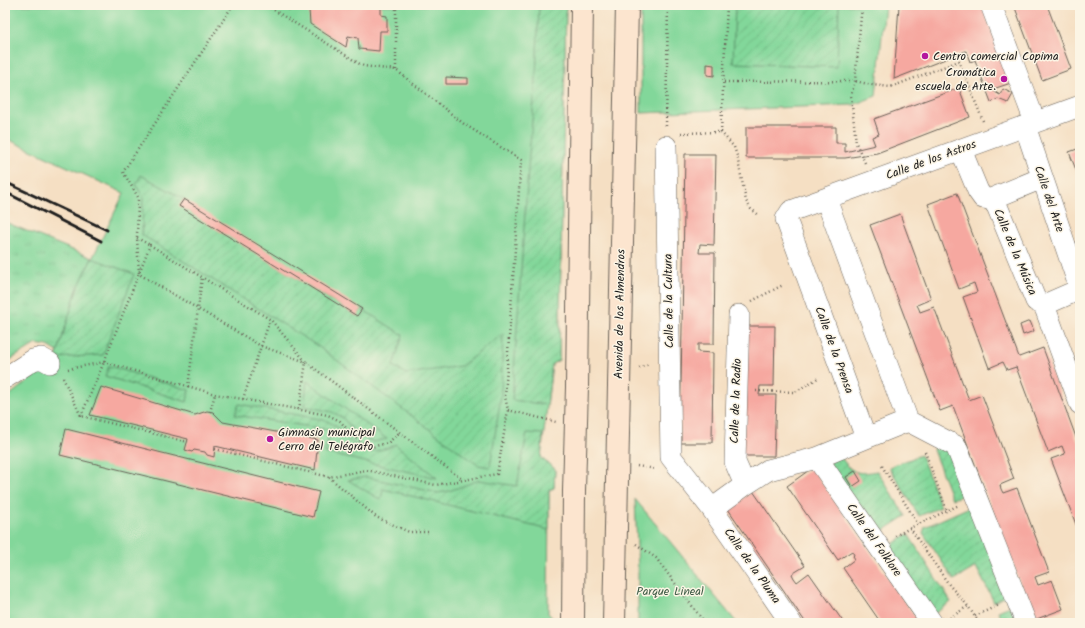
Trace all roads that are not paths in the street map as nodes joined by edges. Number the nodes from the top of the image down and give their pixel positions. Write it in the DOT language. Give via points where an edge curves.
graph roads {
  1 [pos="582,5"];
  2 [pos="627,5"];
  3 [pos="991,5"];
  4 [pos="1080,106"];
  5 [pos="1030,124"];
  6 [pos="666,140"];
  7 [pos="961,150"];
  8 [pos="1042,178"];
  9 [pos="826,199"];
  10 [pos="991,199"];
  11 [pos="786,219"];
  12 [pos="1078,292"];
  13 [pos="1044,305"];
  14 [pos="739,315"];
  15 [pos="55,367"];
  16 [pos="5,378"];
  17 [pos="1080,404"];
  18 [pos="908,421"];
  19 [pos="866,438"];
  20 [pos="817,458"];
  21 [pos="664,463"];
  22 [pos="745,485"];
  23 [pos="712,509"];
  24 [pos="940,621"];
  25 [pos="573,623"];
  26 [pos="614,623"];
  27 [pos="791,623"];
  28 [pos="1026,623"];
  1 -- 25 [label="main road"];
  2 -- 26 [label="main road, Avenida de los Almendros"];
  3 -- 5 [label="street, Calle del Arte"];
  4 -- 5 [label="street, Calle de los Astros"];
  5 -- 7 [label="street, Calle de los Astros"];
  5 -- 8 [label="street, Calle del Arte"];
  6 -- 21 [label="street, Calle de la Cultura"];
  7 -- 9 [label="street, Calle de los Astros"];
  7 -- 10 [label="street, Calle de la Música" via="978,191 983,198"];
  8 -- 10 [label="street"];
  8 -- 12 [label="street, Calle del Arte" via="1078,283"];
  9 -- 11 [label="street, Calle de los Astros" via="791,211"];
  9 -- 18 [label="street"];
  10 -- 13 [label="street, Calle de la Música" via="997,206 1036,301"];
  11 -- 19 [label="street, Calle de la Prensa"];
  12 -- 13 [label="street"];
  13 -- 17 [label="street, Calle de la Música"];
  14 -- 22 [label="street, Calle de la Radio" via="734,462"];
  15 -- 16 [label="street" via="41,358 33,360"];
  18 -- 19 [label="street"];
  18 -- 28 [label="street" via="956,446"];
  19 -- 20 [label="street"];
  20 -- 22 [label="street" via="768,470"];
  20 -- 24 [label="street, Calle del Folklore" via="878,546"];
  21 -- 23 [label="street, Calle de la Pluma"];
  22 -- 23 [label="street"];
  23 -- 27 [label="street, Calle de la Pluma"];
}
